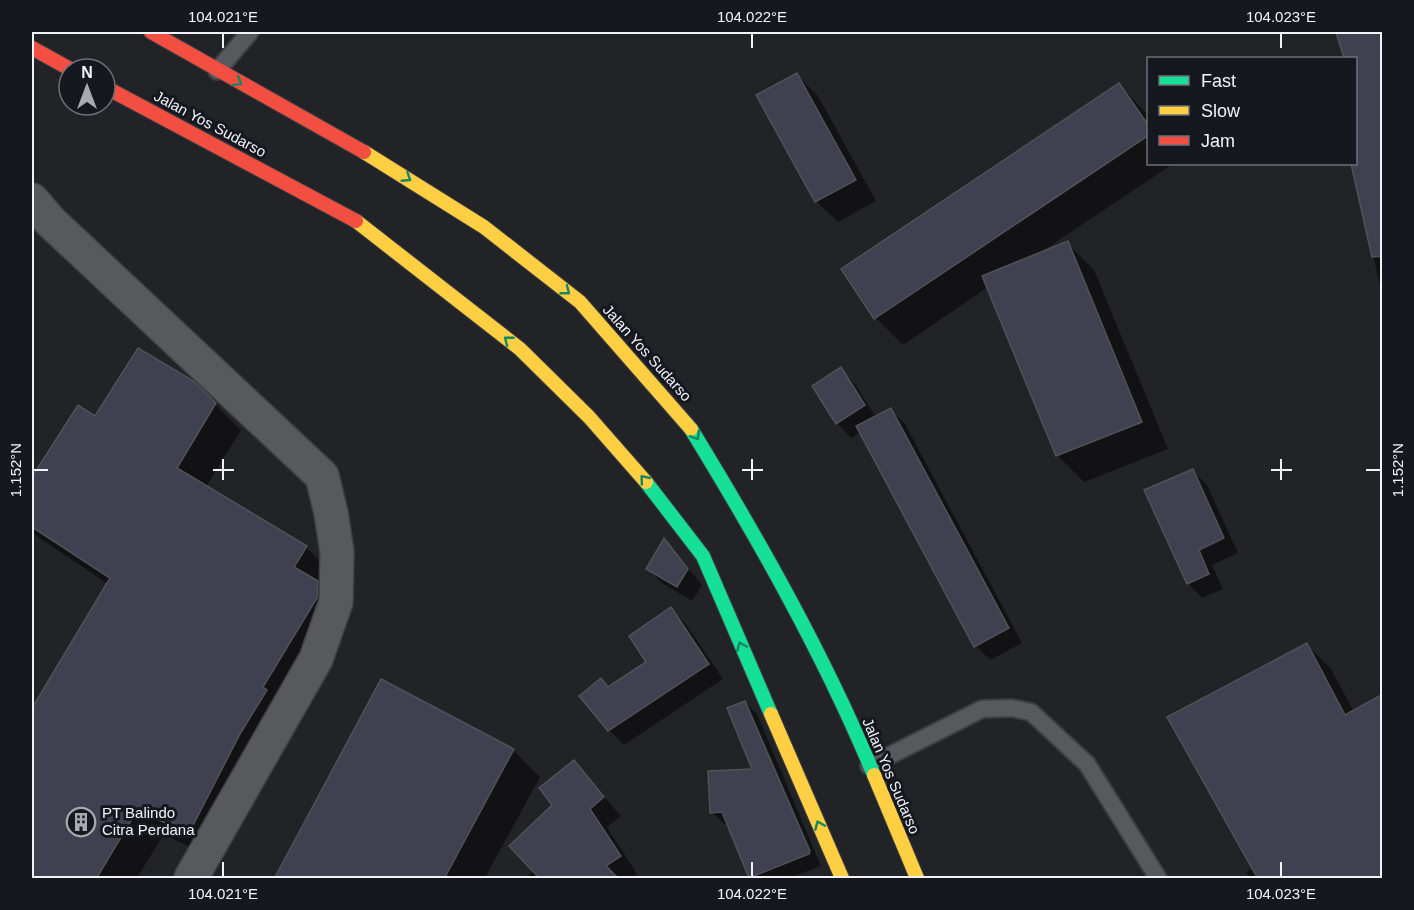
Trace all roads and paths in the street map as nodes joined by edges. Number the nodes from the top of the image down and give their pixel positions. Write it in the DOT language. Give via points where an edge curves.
graph roads {
  1 [pos="151,32"];
  2 [pos="250,32"];
  3 [pos="32,48"];
  4 [pos="57,62"];
  5 [pos="218,70"];
  6 [pos="117,93"];
  7 [pos="32,200"];
  8 [pos="869,766"];
  9 [pos="191,879"];
  10 [pos="842,879"];
  11 [pos="917,879"];
  12 [pos="1158,879"];
  1 -- 5 [label="main road, Jalan Yos Sudarso"];
  2 -- 5 [label="lane"];
  3 -- 4 [label="main road"];
  5 -- 8 [label="main road, Jalan Yos Sudarso, one-way" via="390,167 484,227 580,302 688,424 758,538 855,730"];
  10 -- 6 [label="main road, Jalan Yos Sudarso, one-way" via="703,556 643,478 589,417 519,349 361,223"];
  7 -- 9 [label="street" via="322,476 337,552 336,602 316,659"];
  8 -- 11 [label="main road, Jalan Yos Sudarso"];
  8 -- 12 [label="lane" via="982,709 1030,712 1087,764"];
}
